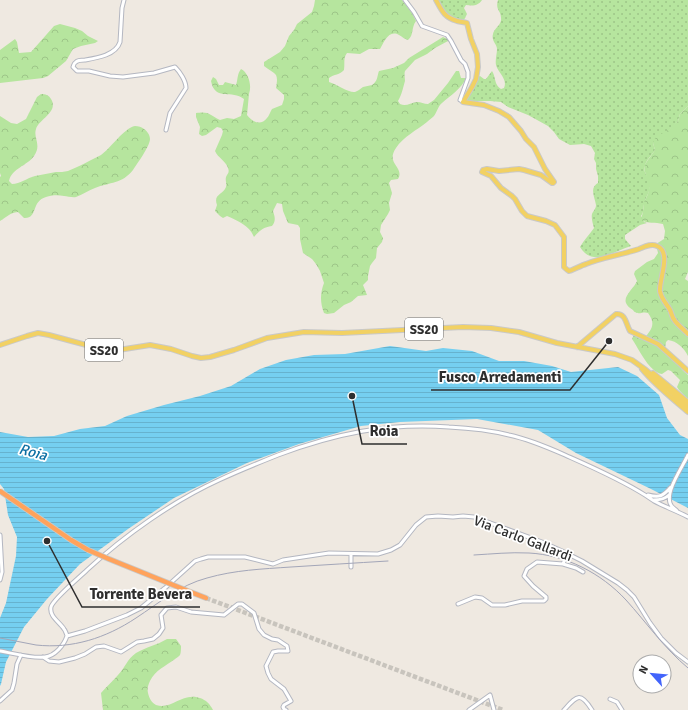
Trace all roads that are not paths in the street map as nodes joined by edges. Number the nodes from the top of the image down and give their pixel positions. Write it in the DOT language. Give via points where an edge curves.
graph roads {
  1 [pos="124,0"];
  2 [pos="405,0"];
  3 [pos="436,0"];
  4 [pos="462,102"];
  5 [pos="166,130"];
  6 [pos="688,334"];
  7 [pos="0,345"];
  8 [pos="577,347"];
  9 [pos="637,363"];
  10 [pos="688,371"];
  11 [pos="688,402"];
  12 [pos="688,407"];
  13 [pos="688,412"];
  14 [pos="688,455"];
  15 [pos="672,486"];
  16 [pos="0,491"];
  17 [pos="644,494"];
  18 [pos="665,494"];
  19 [pos="669,495"];
  20 [pos="662,499"];
  21 [pos="654,501"];
  22 [pos="664,506"];
  23 [pos="678,512"];
  24 [pos="688,517"];
  25 [pos="0,535"];
  26 [pos="351,554"];
  27 [pos="567,554"];
  28 [pos="564,564"];
  29 [pos="351,567"];
  30 [pos="583,572"];
  31 [pos="0,580"];
  32 [pos="206,598"];
  33 [pos="458,604"];
  34 [pos="67,636"];
  35 [pos="0,651"];
  36 [pos="20,655"];
  37 [pos="43,658"];
  38 [pos="688,662"];
  39 [pos="610,699"];
  40 [pos="0,701"];
  41 [pos="286,710"];
  42 [pos="469,710"];
  43 [pos="494,710"];
  44 [pos="564,710"];
  45 [pos="592,710"];
  46 [pos="622,710"];
  1 -- 5 [label="street" via="119,47 113,52 78,61 73,68 123,77 176,68 185,81 186,88 170,113"];
  2 -- 4 [label="street" via="422,26 447,35 465,64 468,78 460,97"];
  3 -- 4 [label="main road" via="446,16 467,24 477,54 476,79"];
  4 -- 6 [label="main road" via="484,105 504,114 534,147 553,183 541,175 519,169 487,169 482,172 492,176 501,188 515,198 527,216 555,225 564,237 565,268 570,271 597,260 648,246 657,246 663,252 664,259 660,291 674,320"];
  7 -- 8 [label="main road, SS20" via="38,334 105,350 150,345 201,358 267,338 304,332 342,333 463,327 519,332"];
  8 -- 9 [label="main road, SS20" via="625,357"];
  8 -- 10 [label="main road" via="616,314 622,314 630,331 658,344"];
  9 -- 11 [label="main road" via="645,366"];
  9 -- 12 [label="main road, SS20"];
  9 -- 13 [label="main road"];
  14 -- 15 [label="street"];
  15 -- 18 [label="street"];
  15 -- 19 [label="street"];
  16 -- 32 [label="highway, bridge" via="88,550"];
  17 -- 18 [label="street" via="658,497"];
  17 -- 21 [label="street"];
  17 -- 34 [label="street" via="545,446 510,435 481,430 415,425 380,428 308,444 259,462 196,492 152,519 95,563 51,608"];
  18 -- 20 [label="street"];
  19 -- 20 [label="street"];
  19 -- 23 [label="street" via="670,504"];
  20 -- 21 [label="street"];
  20 -- 22 [label="street"];
  21 -- 22 [label="street"];
  22 -- 23 [label="street"];
  23 -- 24 [label="street"];
  25 -- 31 [label="street"];
  26 -- 27 [label="street, Via Carlo Gallardi" via="378,554 391,550 400,545 426,517 463,516 474,517"];
  26 -- 29 [label="street"];
  26 -- 34 [label="street, Via Carlo Gallardi" via="328,553 273,564 245,557 201,559 195,561 141,608"];
  27 -- 28 [label="street"];
  27 -- 38 [label="street, Via Carlo Gallardi" via="618,583 634,597 661,638"];
  28 -- 30 [label="street"];
  28 -- 33 [label="street" via="537,562 526,570 525,576 546,597 544,601 494,605 475,597"];
  34 -- 37 [label="street" via="55,652"];
  35 -- 36 [label="street"];
  36 -- 37 [label="street"];
  36 -- 40 [label="street" via="12,690"];
  37 -- 41 [label="street" via="59,662 104,646 121,652 137,642 153,639 163,628 162,616 167,608 176,607 191,612 224,615 238,604 242,604 254,613 259,629 264,635 287,646 288,651 273,652 266,666 271,679 284,689 291,701 284,705"];
  39 -- 46 [label="street" via="617,702"];
  42 -- 43 [label="street" via="490,695"];
  44 -- 45 [label="street" via="580,697 584,698"];
}
